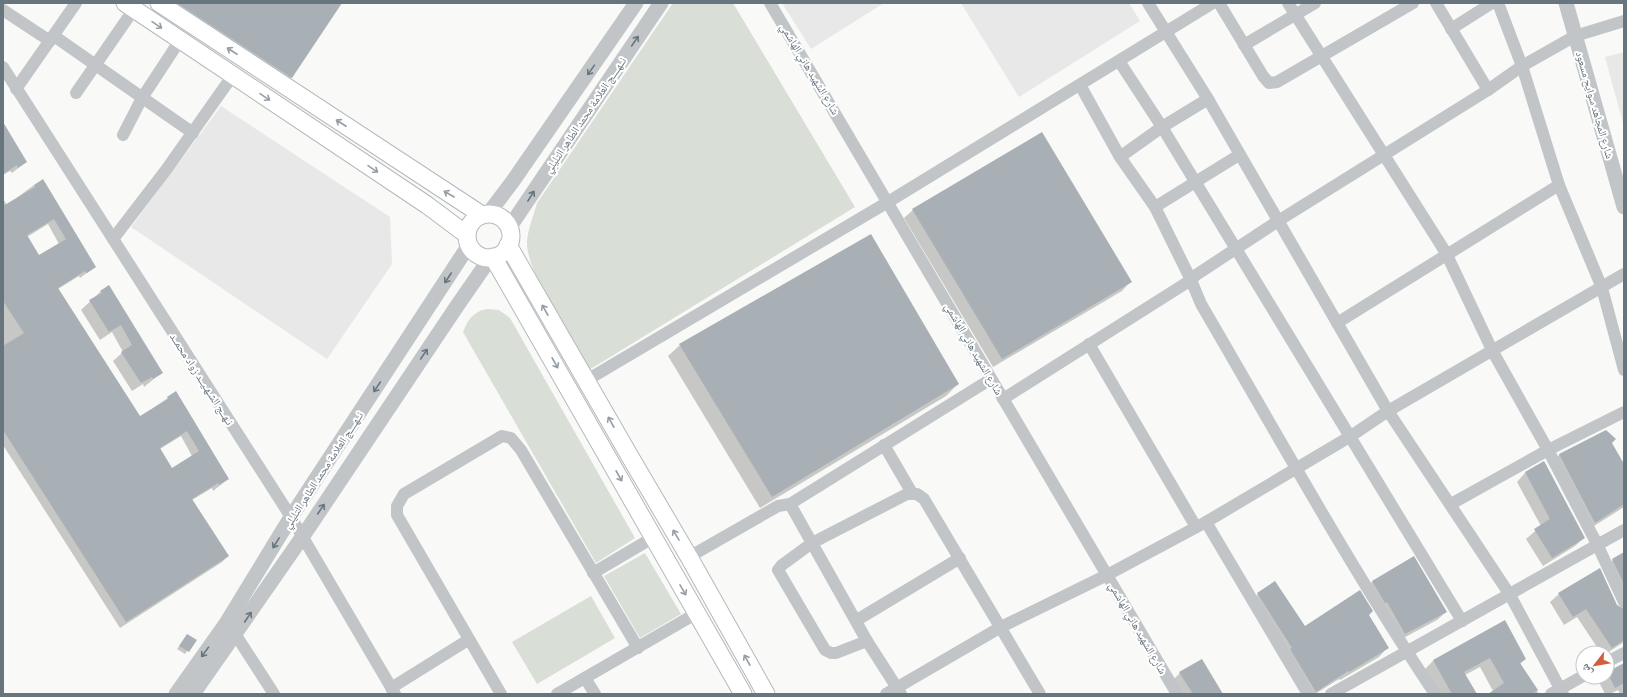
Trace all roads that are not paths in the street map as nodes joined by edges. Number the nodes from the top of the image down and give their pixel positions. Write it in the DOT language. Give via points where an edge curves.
graph roads {
  1 [pos="76,3"];
  2 [pos="159,3"];
  3 [pos="636,3"];
  4 [pos="661,3"];
  5 [pos="770,3"];
  6 [pos="1148,3"];
  7 [pos="1213,3"];
  8 [pos="1218,3"];
  9 [pos="1288,3"];
  10 [pos="1315,3"];
  11 [pos="1413,3"];
  12 [pos="1436,3"];
  13 [pos="1492,3"];
  14 [pos="1498,3"];
  15 [pos="1566,3"];
  16 [pos="130,6"];
  17 [pos="3,10"];
  18 [pos="1295,15"];
  19 [pos="1624,21"];
  20 [pos="1451,29"];
  21 [pos="1166,31"];
  22 [pos="1575,36"];
  23 [pos="52,38"];
  24 [pos="180,40"];
  25 [pos="1244,45"];
  26 [pos="1321,56"];
  27 [pos="1119,61"];
  28 [pos="94,64"];
  29 [pos="1522,66"];
  30 [pos="3,67"];
  31 [pos="233,75"];
  32 [pos="1080,85"];
  33 [pos="16,88"];
  34 [pos="1488,90"];
  35 [pos="76,93"];
  36 [pos="142,98"];
  37 [pos="1208,99"];
  38 [pos="1162,127"];
  39 [pos="193,133"];
  40 [pos="123,135"];
  41 [pos="1239,155"];
  42 [pos="1384,155"];
  43 [pos="1120,157"];
  44 [pos="1195,182"];
  45 [pos="1559,184"];
  46 [pos="888,202"];
  47 [pos="1155,207"];
  48 [pos="1624,207"];
  49 [pos="485,214"];
  50 [pos="1278,221"];
  51 [pos="509,228"];
  52 [pos="113,239"];
  53 [pos="468,240"];
  54 [pos="508,245"];
  55 [pos="1235,249"];
  56 [pos="1446,254"];
  57 [pos="492,257"];
  58 [pos="1624,274"];
  59 [pos="1192,280"];
  60 [pos="1602,288"];
  61 [pos="1336,322"];
  62 [pos="1089,344"];
  63 [pos="1493,352"];
  64 [pos="1624,370"];
  65 [pos="991,379"];
  66 [pos="587,380"];
  67 [pos="1003,398"];
  68 [pos="1388,411"];
  69 [pos="1624,412"];
  70 [pos="1351,436"];
  71 [pos="884,445"];
  72 [pos="1548,450"];
  73 [pos="1296,467"];
  74 [pos="912,493"];
  75 [pos="790,504"];
  76 [pos="1451,504"];
  77 [pos="291,517"];
  78 [pos="1201,525"];
  79 [pos="1624,530"];
  80 [pos="303,536"];
  81 [pos="654,537"];
  82 [pos="812,543"];
  83 [pos="1597,544"];
  84 [pos="689,557"];
  85 [pos="960,558"];
  86 [pos="593,573"];
  87 [pos="1108,575"];
  88 [pos="1510,595"];
  89 [pos="1624,602"];
  90 [pos="697,613"];
  91 [pos="857,620"];
  92 [pos="1462,621"];
  93 [pos="227,622"];
  94 [pos="1001,627"];
  95 [pos="236,634"];
  96 [pos="468,640"];
  97 [pos="867,641"];
  98 [pos="638,648"];
  99 [pos="1407,653"];
  100 [pos="1624,653"];
  101 [pos="1615,658"];
  102 [pos="585,678"];
  103 [pos="1575,681"];
  104 [pos="393,691"];
  105 [pos="899,691"];
  106 [pos="1558,692"];
  107 [pos="176,694"];
  108 [pos="193,694"];
  109 [pos="274,694"];
  110 [pos="501,694"];
  111 [pos="557,694"];
  112 [pos="595,694"];
  113 [pos="743,694"];
  114 [pos="766,694"];
  115 [pos="886,694"];
  116 [pos="1040,694"];
  117 [pos="1177,694"];
  118 [pos="1308,694"];
  119 [pos="1331,694"];
  120 [pos="1435,694"];
  1 -- 23 [label="street"];
  49 -- 2 [label="main road, one-way"];
  3 -- 49 [label="street, نــهــــج العلامة محمد الطاهر التليلي, one-way" via="513,181"];
  51 -- 4 [label="street, نــهــــج العلامة محمد الطاهر التليلي, one-way"];
  5 -- 46 [label="street, شارع الشهيد هاني الهاشمي"];
  6 -- 21 [label="street"];
  7 -- 21 [label="street"];
  8 -- 25 [label="street"];
  9 -- 18 [label="street"];
  10 -- 18 [label="street"];
  11 -- 26 [label="street"];
  12 -- 20 [label="street"];
  13 -- 20 [label="street"];
  14 -- 29 [label="street"];
  15 -- 22 [label="street, شارع المجاهد سوايح مسعود"];
  16 -- 24 [label="main road, one-way"];
  16 -- 28 [label="street"];
  17 -- 23 [label="street"];
  18 -- 25 [label="street"];
  18 -- 26 [label="street"];
  19 -- 22 [label="street"];
  20 -- 34 [label="street"];
  21 -- 27 [label="street"];
  21 -- 37 [label="street"];
  22 -- 29 [label="street"];
  22 -- 48 [label="street, شارع المجاهد سوايح مسعود"];
  23 -- 28 [label="street"];
  23 -- 33 [label="street"];
  24 -- 31 [label="main road"];
  24 -- 36 [label="street"];
  25 -- 26 [label="street" via="1269,82 1277,82"];
  26 -- 42 [label="street"];
  27 -- 32 [label="street"];
  27 -- 38 [label="street"];
  28 -- 35 [label="street"];
  28 -- 36 [label="street"];
  29 -- 34 [label="street"];
  29 -- 45 [label="street"];
  30 -- 33 [label="street, نـهــج الشـهـيــد زواد محمــد"];
  31 -- 39 [label="street"];
  31 -- 53 [label="main road, one-way" via="427,205"];
  32 -- 43 [label="street"];
  32 -- 46 [label="street"];
  33 -- 52 [label="street, نـهــج الشـهـيــد زواد محمــد"];
  34 -- 42 [label="street"];
  36 -- 39 [label="street"];
  36 -- 40 [label="street"];
  37 -- 38 [label="street"];
  37 -- 41 [label="street"];
  38 -- 43 [label="street"];
  38 -- 44 [label="street"];
  39 -- 52 [label="street"];
  41 -- 44 [label="street"];
  41 -- 50 [label="street"];
  42 -- 50 [label="street"];
  42 -- 56 [label="street"];
  43 -- 47 [label="street"];
  44 -- 47 [label="street"];
  44 -- 55 [label="street"];
  45 -- 56 [label="street"];
  45 -- 60 [label="street"];
  46 -- 65 [label="street, شارع الشهيد هاني الهاشمي"];
  46 -- 66 [label="street"];
  47 -- 59 [label="street"];
  49 -- 51 [label="main road" via="501,218"];
  49 -- 53 [label="main road" via="471,223"];
  50 -- 55 [label="street"];
  50 -- 61 [label="street"];
  51 -- 54 [label="main road"];
  52 -- 77 [label="street, نـهــج الشـهـيــد زواد محمــد"];
  53 -- 57 [label="main road" via="479,255"];
  53 -- 77 [label="street, نــهــــج العلامة محمد الطاهر التليلي, one-way"];
  54 -- 57 [label="main road" via="502,253"];
  66 -- 54 [label="main road, one-way"];
  55 -- 59 [label="street"];
  55 -- 70 [label="street"];
  56 -- 61 [label="street"];
  56 -- 63 [label="street"];
  80 -- 57 [label="street, نــهــــج العلامة محمد الطاهر التليلي, one-way"];
  57 -- 81 [label="main road, one-way"];
  58 -- 60 [label="street"];
  59 -- 62 [label="street"];
  59 -- 73 [label="street" via="1201,304"];
  60 -- 63 [label="street"];
  60 -- 64 [label="street"];
  61 -- 68 [label="street"];
  62 -- 67 [label="street"];
  62 -- 78 [label="street"];
  63 -- 68 [label="street"];
  63 -- 72 [label="street"];
  65 -- 67 [label="street, شارع الشهيد هاني الهاشمي"];
  65 -- 71 [label="street"];
  84 -- 66 [label="main road, one-way"];
  67 -- 87 [label="street, شارع الشهيد هاني الهاشمي"];
  68 -- 70 [label="street"];
  68 -- 76 [label="street"];
  69 -- 72 [label="street"];
  70 -- 73 [label="street"];
  70 -- 92 [label="street"];
  71 -- 74 [label="street"];
  71 -- 75 [label="street"];
  72 -- 76 [label="street"];
  72 -- 83 [label="street"];
  73 -- 78 [label="street"];
  73 -- 99 [label="street"];
  74 -- 82 [label="street"];
  74 -- 85 [label="street" via="924,499"];
  75 -- 82 [label="street"];
  75 -- 84 [label="street" via="778,506"];
  76 -- 88 [label="street"];
  77 -- 80 [label="street, نـهــج الشـهـيــد زواد محمــد"];
  77 -- 93 [label="street, نــهــــج العلامة محمد الطاهر التليلي, one-way"];
  78 -- 87 [label="street"];
  78 -- 118 [label="street"];
  79 -- 83 [label="street"];
  95 -- 80 [label="street, نــهــــج العلامة محمد الطاهر التليلي, one-way"];
  80 -- 104 [label="street, نـهــج الشـهـيــد زواد محمــد"];
  81 -- 86 [label="street"];
  81 -- 90 [label="main road, one-way"];
  82 -- 91 [label="street"];
  82 -- 97 [label="street" via="782,565 778,570 780,574 825,650 836,653"];
  83 -- 88 [label="street"];
  83 -- 89 [label="street"];
  114 -- 84 [label="main road, one-way"];
  85 -- 91 [label="street"];
  85 -- 94 [label="street"];
  86 -- 96 [label="street" via="521,450 511,438 502,436 404,494 397,506 397,515"];
  86 -- 98 [label="street"];
  87 -- 94 [label="street"];
  87 -- 117 [label="street, شارع الشهيد هاني الهاشمي"];
  88 -- 92 [label="street"];
  88 -- 106 [label="street"];
  90 -- 98 [label="street"];
  90 -- 113 [label="main road"];
  91 -- 97 [label="street"];
  92 -- 99 [label="street"];
  93 -- 95 [label="street"];
  93 -- 107 [label="street, نــهــــج العلامة محمد الطاهر التليلي, one-way"];
  94 -- 105 [label="street"];
  94 -- 116 [label="street"];
  95 -- 108 [label="street, نــهــــج العلامة محمد الطاهر التليلي"];
  95 -- 109 [label="street"];
  96 -- 104 [label="street"];
  96 -- 110 [label="street"];
  97 -- 105 [label="street"];
  98 -- 102 [label="street"];
  99 -- 119 [label="street"];
  99 -- 120 [label="street"];
  100 -- 101 [label="street"];
  102 -- 111 [label="street"];
  102 -- 112 [label="street"];
  103 -- 106 [label="street"];
  105 -- 115 [label="street"];
}
